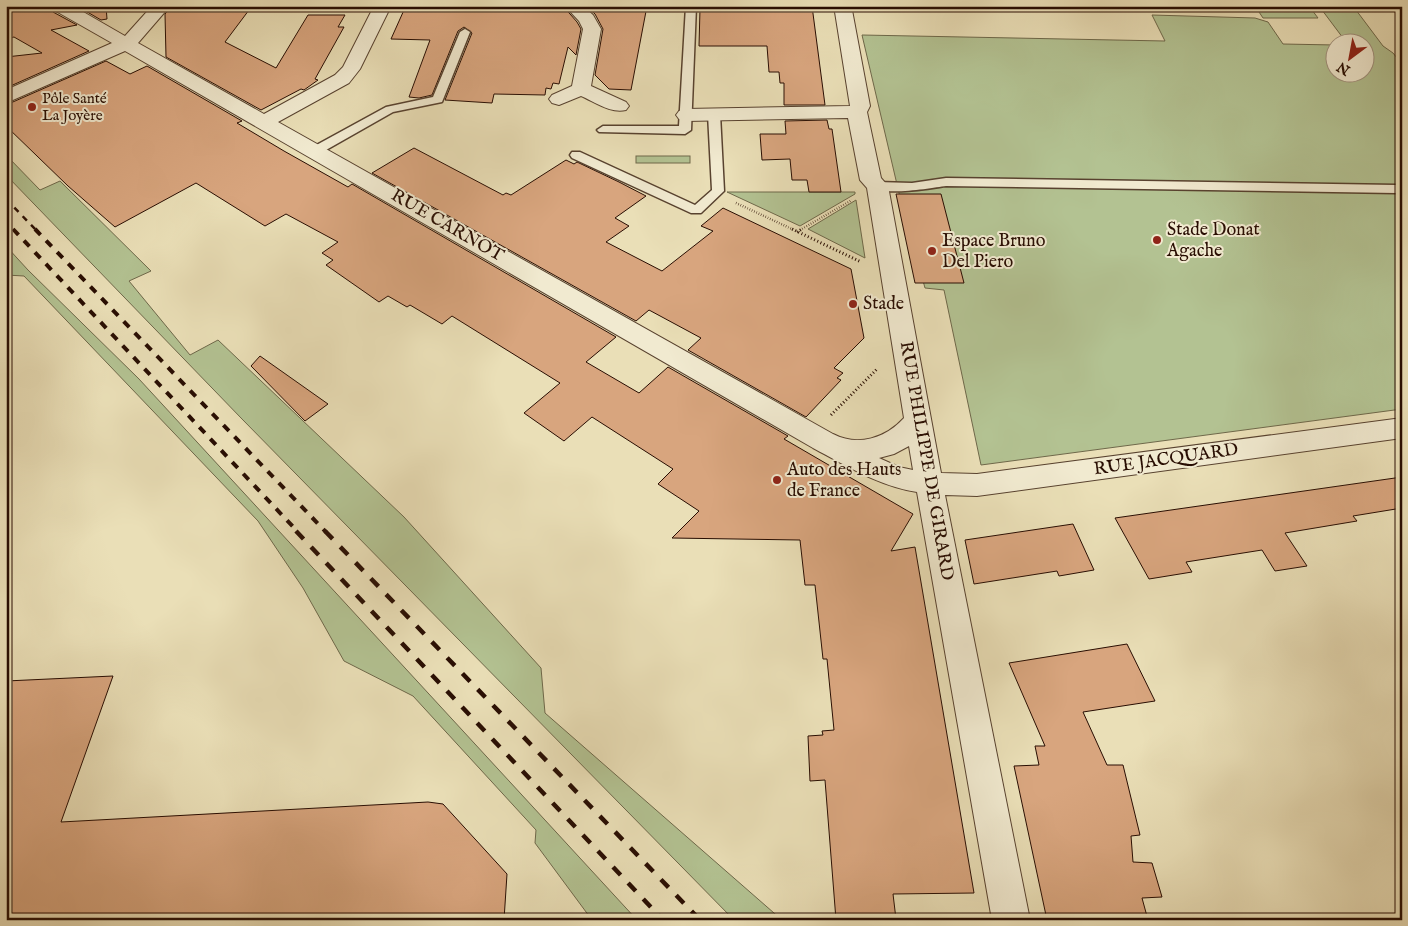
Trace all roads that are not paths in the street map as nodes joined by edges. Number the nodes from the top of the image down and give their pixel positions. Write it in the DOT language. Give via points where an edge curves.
graph roads {
  1 [pos="60,6"];
  2 [pos="162,6"];
  3 [pos="383,6"];
  4 [pos="573,6"];
  5 [pos="691,6"];
  6 [pos="838,6"];
  7 [pos="465,32"];
  8 [pos="126,44"];
  9 [pos="581,89"];
  10 [pos="6,96"];
  11 [pos="559,99"];
  12 [pos="619,106"];
  13 [pos="857,112"];
  14 [pos="714,114"];
  15 [pos="686,115"];
  16 [pos="263,122"];
  17 [pos="603,130"];
  18 [pos="315,150"];
  19 [pos="576,155"];
  20 [pos="877,186"];
  21 [pos="1396,189"];
  22 [pos="918,420"];
  23 [pos="1402,428"];
  24 [pos="834,447"];
  25 [pos="929,483"];
  26 [pos="1011,920"];
  1 -- 8 [label="street, RUE CARNOT"];
  2 -- 8 [label="street"];
  3 -- 16 [label="street" via="347,74 335,84"];
  4 -- 9 [label="street" via="588,19 592,29"];
  5 -- 15 [label="lane"];
  6 -- 13 [label="street, RUE PHILIPPE DE GIRARD" via="843,10 847,31 860,106"];
  7 -- 18 [label="lane" via="438,100 390,109"];
  8 -- 10 [label="street"];
  8 -- 16 [label="street, RUE CARNOT"];
  9 -- 11 [label="street"];
  9 -- 12 [label="street"];
  13 -- 14 [label="street"];
  13 -- 20 [label="street, RUE PHILIPPE DE GIRARD" via="871,180"];
  14 -- 15 [label="street"];
  14 -- 19 [label="lane" via="718,191 696,210"];
  15 -- 17 [label="lane" via="685,130"];
  16 -- 18 [label="street, RUE CARNOT"];
  18 -- 24 [label="street, RUE CARNOT"];
  20 -- 21 [label="lane" via="912,187 946,182"];
  20 -- 22 [label="street, RUE PHILIPPE DE GIRARD"];
  22 -- 24 [label="street, RUE CARNOT" via="904,437 889,445 864,449"];
  22 -- 25 [label="street, RUE PHILIPPE DE GIRARD"];
  23 -- 25 [label="street, RUE JACQUARD" via="1002,483"];
  24 -- 25 [label="street, RUE CARNOT" via="886,473"];
  25 -- 26 [label="street, RUE PHILIPPE DE GIRARD"];
}
